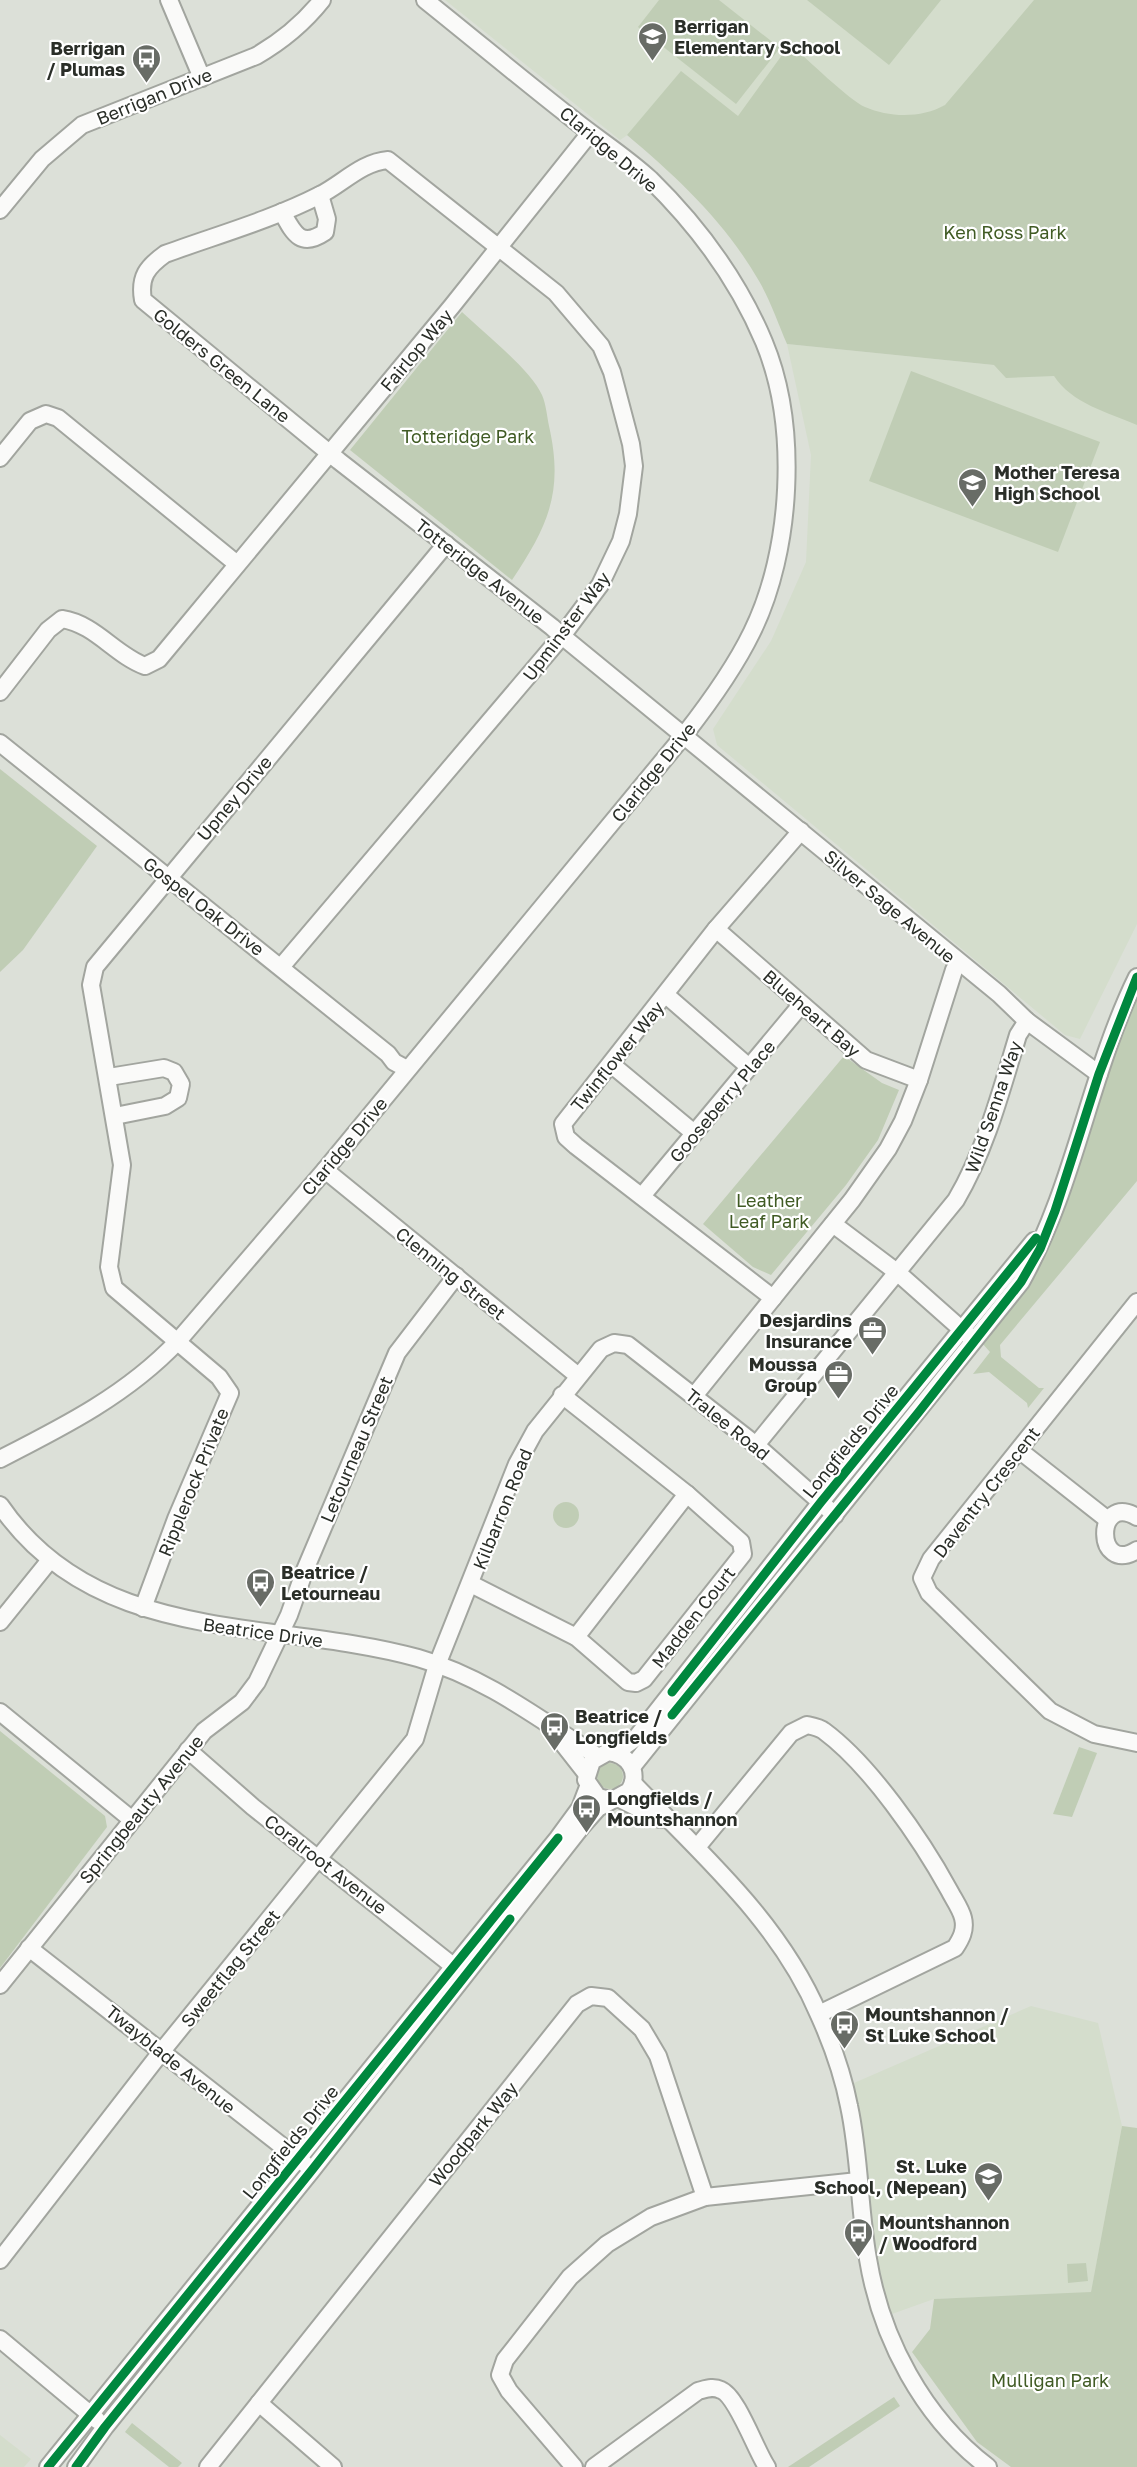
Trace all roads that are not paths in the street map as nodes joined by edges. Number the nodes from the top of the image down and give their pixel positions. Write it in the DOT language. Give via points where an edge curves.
graph roads {
  1 [pos="169,0"];
  2 [pos="322,0"];
  3 [pos="425,0"];
  4 [pos="202,78"];
  5 [pos="590,133"];
  6 [pos="320,195"];
  7 [pos="0,210"];
  8 [pos="282,212"];
  9 [pos="500,248"];
  10 [pos="330,453"];
  11 [pos="0,458"];
  12 [pos="446,544"];
  13 [pos="237,564"];
  14 [pos="562,636"];
  15 [pos="0,692"];
  16 [pos="685,734"];
  17 [pos="0,743"];
  18 [pos="801,831"];
  19 [pos="168,878"];
  20 [pos="716,929"];
  21 [pos="958,963"];
  22 [pos="281,967"];
  23 [pos="1137,977"];
  24 [pos="666,995"];
  25 [pos="801,1005"];
  26 [pos="1027,1021"];
  27 [pos="611,1064"];
  28 [pos="749,1067"];
  29 [pos="407,1069"];
  30 [pos="1099,1074"];
  31 [pos="109,1077"];
  32 [pos="919,1080"];
  33 [pos="115,1116"];
  34 [pos="694,1133"];
  35 [pos="325,1170"];
  36 [pos="642,1196"];
  37 [pos="833,1224"];
  38 [pos="898,1273"];
  39 [pos="456,1276"];
  40 [pos="773,1298"];
  41 [pos="1137,1302"];
  42 [pos="969,1336"];
  43 [pos="178,1341"];
  44 [pos="614,1343"];
  45 [pos="577,1375"];
  46 [pos="562,1395"];
  47 [pos="694,1396"];
  48 [pos="756,1445"];
  49 [pos="1019,1450"];
  50 [pos="0,1459"];
  51 [pos="687,1494"];
  52 [pos="821,1502"];
  53 [pos="0,1505"];
  54 [pos="835,1515"];
  55 [pos="1137,1517"];
  56 [pos="1108,1520"];
  57 [pos="1137,1550"];
  58 [pos="50,1560"];
  59 [pos="471,1584"];
  60 [pos="143,1608"];
  61 [pos="0,1622"];
  62 [pos="280,1634"];
  63 [pos="576,1637"];
  64 [pos="437,1665"];
  65 [pos="0,1712"];
  66 [pos="547,1724"];
  67 [pos="1137,1743"];
  68 [pos="188,1750"];
  69 [pos="615,1753"];
  70 [pos="597,1756"];
  71 [pos="633,1775"];
  72 [pos="587,1780"];
  73 [pos="615,1799"];
  74 [pos="131,1819"];
  75 [pos="679,1830"];
  76 [pos="698,1846"];
  77 [pos="319,1859"];
  78 [pos="29,1948"];
  79 [pos="460,1971"];
  80 [pos="0,1985"];
  81 [pos="819,2014"];
  82 [pos="162,2051"];
  83 [pos="298,2158"];
  84 [pos="312,2170"];
  85 [pos="858,2181"];
  86 [pos="705,2197"];
  87 [pos="0,2260"];
  88 [pos="0,2339"];
  89 [pos="259,2403"];
  90 [pos="90,2414"];
  91 [pos="105,2427"];
  92 [pos="48,2467"];
  93 [pos="76,2467"];
  94 [pos="207,2467"];
  95 [pos="333,2467"];
  96 [pos="574,2467"];
  97 [pos="594,2467"];
  98 [pos="767,2467"];
  99 [pos="988,2467"];
  1 -- 4 [label="street"];
  2 -- 4 [label="street, Berrigan Drive" via="279,43"];
  3 -- 5 [label="street, Claridge Drive"];
  4 -- 7 [label="street, Berrigan Drive" via="82,126 42,159"];
  5 -- 9 [label="street, Fairlop Way"];
  5 -- 16 [label="street, Claridge Drive" via="649,178 714,250 765,345 783,423 785,509 768,592 732,669"];
  6 -- 8 [label="street, Golders Green Lane"];
  6 -- 8 [label="street" via="327,219 325,232 316,238 295,235"];
  6 -- 9 [label="street, Golders Green Lane" via="374,161 388,160"];
  8 -- 10 [label="street, Golders Green Lane" via="165,254 151,264 140,284 143,300"];
  9 -- 10 [label="street, Fairlop Way"];
  9 -- 14 [label="street, Upminster Way" via="556,293 601,346 631,444 634,466 621,541 600,585"];
  10 -- 12 [label="street, Totteridge Avenue"];
  10 -- 13 [label="street, Fairlop Way"];
  11 -- 13 [label="street" via="30,422 46,414 58,418"];
  12 -- 14 [label="street, Totteridge Avenue"];
  12 -- 19 [label="street, Upney Drive"];
  13 -- 15 [label="street, Fairlop Way" via="159,659 145,666 131,661 78,621 62,619 48,630"];
  14 -- 16 [label="street, Totteridge Avenue"];
  14 -- 22 [label="street, Upminster Way"];
  16 -- 18 [label="street, Silver Sage Avenue"];
  16 -- 29 [label="street, Claridge Drive"];
  17 -- 19 [label="street, Gospel Oak Drive"];
  18 -- 20 [label="street, Twinflower Way"];
  18 -- 21 [label="street, Silver Sage Avenue"];
  19 -- 22 [label="street, Gospel Oak Drive"];
  19 -- 31 [label="street, Upney Drive" via="95,967 91,985"];
  20 -- 24 [label="street, Twinflower Way"];
  20 -- 25 [label="street, Blueheart Bay"];
  21 -- 26 [label="street, Silver Sage Avenue"];
  21 -- 32 [label="street"];
  22 -- 29 [label="street, Gospel Oak Drive"];
  23 -- 30 [label="street, Longfields Drive"];
  24 -- 27 [label="street, Twinflower Way"];
  24 -- 28 [label="street"];
  25 -- 28 [label="street, Gooseberry Place"];
  25 -- 32 [label="street, Blueheart Bay" via="866,1060"];
  26 -- 30 [label="street, Silver Sage Avenue"];
  26 -- 38 [label="street, Wild Senna Way" via="1018,1035 972,1173 956,1200"];
  27 -- 34 [label="street"];
  27 -- 36 [label="street, Twinflower Way" via="570,1112 564,1130 571,1142"];
  28 -- 34 [label="street, Gooseberry Place"];
  29 -- 35 [label="street, Claridge Drive"];
  30 -- 42 [label="street, Longfields Drive" via="1055,1211"];
  31 -- 33 [label="street, Upney Drive"];
  31 -- 33 [label="street" via="164,1068 174,1072 181,1084 178,1098 165,1106"];
  32 -- 37 [label="street" via="888,1149"];
  33 -- 43 [label="street, Upney Drive" via="122,1164 109,1267 114,1288"];
  34 -- 36 [label="street, Gooseberry Place"];
  35 -- 39 [label="street, Clenning Street"];
  35 -- 43 [label="street, Claridge Drive"];
  36 -- 40 [label="street, Twinflower Way"];
  37 -- 38 [label="street"];
  37 -- 40 [label="street"];
  38 -- 42 [label="street"];
  38 -- 48 [label="street, Wild Senna Way"];
  39 -- 45 [label="street, Clenning Street"];
  39 -- 62 [label="street, Letourneau Street" via="397,1353"];
  40 -- 47 [label="street"];
  41 -- 49 [label="street, Daventry Crescent"];
  42 -- 52 [label="street, Longfields Drive"];
  42 -- 54 [label="street, Longfields Drive"];
  43 -- 50 [label="street, Claridge Drive" via="121,1393"];
  43 -- 60 [label="street, Ripplerock Private" via="219,1377 230,1393"];
  44 -- 45 [label="street, Kilbarron Road" via="601,1349"];
  44 -- 47 [label="street, Tralee Road" via="628,1345"];
  45 -- 46 [label="street, Kilbarron Road"];
  46 -- 51 [label="street, Madden Court"];
  46 -- 59 [label="street, Kilbarron Road" via="517,1464"];
  47 -- 48 [label="street, Tralee Road"];
  48 -- 52 [label="street, Tralee Road"];
  49 -- 56 [label="street"];
  49 -- 67 [label="street, Daventry Crescent" via="931,1559 922,1578 929,1593 1050,1711 1094,1734"];
  51 -- 63 [label="street"];
  51 -- 63 [label="street, Madden Court" via="741,1542 743,1554 644,1679 636,1683 628,1682"];
  52 -- 54 [label="street, Tralee Road"];
  52 -- 69 [label="street, Longfields Drive" via="636,1738"];
  53 -- 58 [label="street, Beatrice Drive"];
  54 -- 71 [label="street, Longfields Drive"];
  55 -- 56 [label="street" via="1119,1513"];
  56 -- 57 [label="street" via="1103,1534 1108,1547 1120,1554"];
  58 -- 60 [label="street, Beatrice Drive" via="96,1588"];
  58 -- 61 [label="street"];
  59 -- 63 [label="street, Madden Court"];
  59 -- 64 [label="street, Kilbarron Road"];
  60 -- 62 [label="street, Beatrice Drive" via="236,1630"];
  62 -- 64 [label="street, Beatrice Drive" via="397,1653"];
  62 -- 68 [label="street, Springbeauty Avenue" via="257,1682 242,1702 204,1731"];
  64 -- 66 [label="street, Beatrice Drive" via="500,1693"];
  64 -- 77 [label="street, Sweetflag Street" via="415,1739"];
  65 -- 74 [label="street"];
  66 -- 70 [label="street, Beatrice Drive"];
  66 -- 72 [label="street, Beatrice Drive"];
  68 -- 74 [label="street, Springbeauty Avenue"];
  68 -- 77 [label="street, Coralroot Avenue"];
  69 -- 70 [label="street"];
  69 -- 71 [label="street" via="628,1760"];
  70 -- 72 [label="street"];
  71 -- 73 [label="street" via="629,1791"];
  71 -- 75 [label="street"];
  72 -- 73 [label="street" via="598,1797"];
  72 -- 79 [label="street, Longfields Drive" via="580,1808"];
  73 -- 75 [label="street" via="640,1807"];
  73 -- 79 [label="street, Longfields Drive" via="598,1808"];
  74 -- 78 [label="street, Springbeauty Avenue"];
  75 -- 76 [label="street"];
  76 -- 81 [label="street" via="756,1911 787,1953"];
  76 -- 81 [label="street" via="791,1733 807,1725 822,1729 858,1763 897,1811 954,1900 963,1918 963,1937 955,1948"];
  77 -- 79 [label="street, Coralroot Avenue"];
  77 -- 82 [label="street, Sweetflag Street"];
  78 -- 80 [label="street, Springbeauty Avenue"];
  78 -- 82 [label="street, Twayblade Avenue"];
  79 -- 83 [label="street, Longfields Drive"];
  79 -- 84 [label="street, Longfields Drive"];
  81 -- 85 [label="street" via="843,2078"];
  82 -- 83 [label="street, Twayblade Avenue"];
  82 -- 87 [label="street, Sweetflag Street"];
  83 -- 84 [label="street, Twayblade Avenue"];
  83 -- 90 [label="street, Longfields Drive"];
  84 -- 91 [label="street, Longfields Drive"];
  85 -- 86 [label="street"];
  85 -- 99 [label="street" via="873,2286 897,2350 928,2406 948,2431"];
  86 -- 89 [label="street, Woodpark Way" via="658,2056 642,2030 608,1998 591,1996 569,2013"];
  86 -- 96 [label="street" via="651,2217 607,2244 570,2277 504,2360 500,2375 509,2391"];
  88 -- 90 [label="street"];
  89 -- 94 [label="street, Woodpark Way"];
  89 -- 95 [label="street"];
  90 -- 91 [label="street"];
  90 -- 92 [label="street, Longfields Drive"];
  91 -- 93 [label="street, Longfields Drive"];
  97 -- 98 [label="street" via="698,2391 710,2387 723,2390 732,2400"];
}
